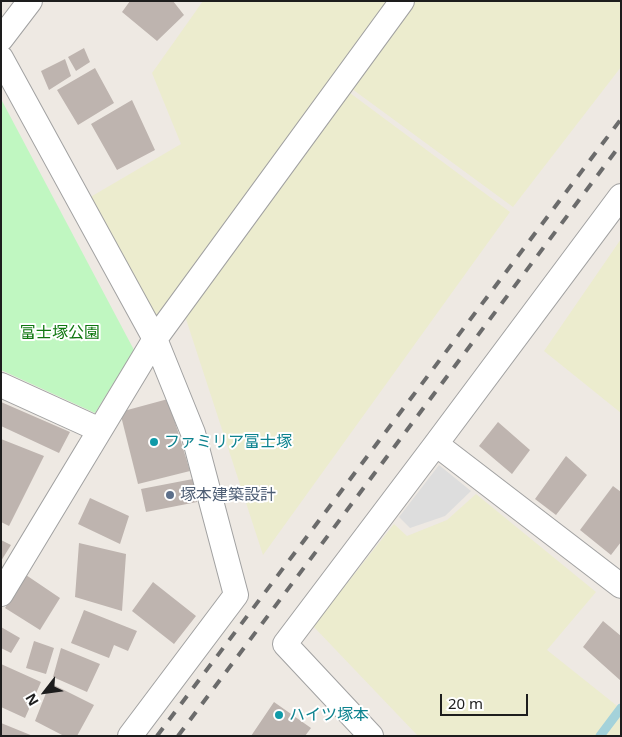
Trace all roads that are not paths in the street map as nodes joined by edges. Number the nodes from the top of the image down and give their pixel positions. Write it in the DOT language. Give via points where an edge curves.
graph roads {
  1 [pos="30,1"];
  2 [pos="402,1"];
  3 [pos="1,39"];
  4 [pos="1,58"];
  5 [pos="621,196"];
  6 [pos="155,339"];
  7 [pos="1,385"];
  8 [pos="100,430"];
  9 [pos="436,444"];
  10 [pos="621,586"];
  11 [pos="1,594"];
  12 [pos="130,736"];
  13 [pos="371,736"];
  1 -- 3 [label="street"];
  2 -- 6 [label="street"];
  4 -- 6 [label="street"];
  5 -- 9 [label="street"];
  6 -- 8 [label="street"];
  6 -- 12 [label="street" via="193,433 236,595"];
  7 -- 8 [label="street"];
  8 -- 11 [label="street"];
  9 -- 10 [label="street"];
  9 -- 13 [label="street" via="285,644"];
}
